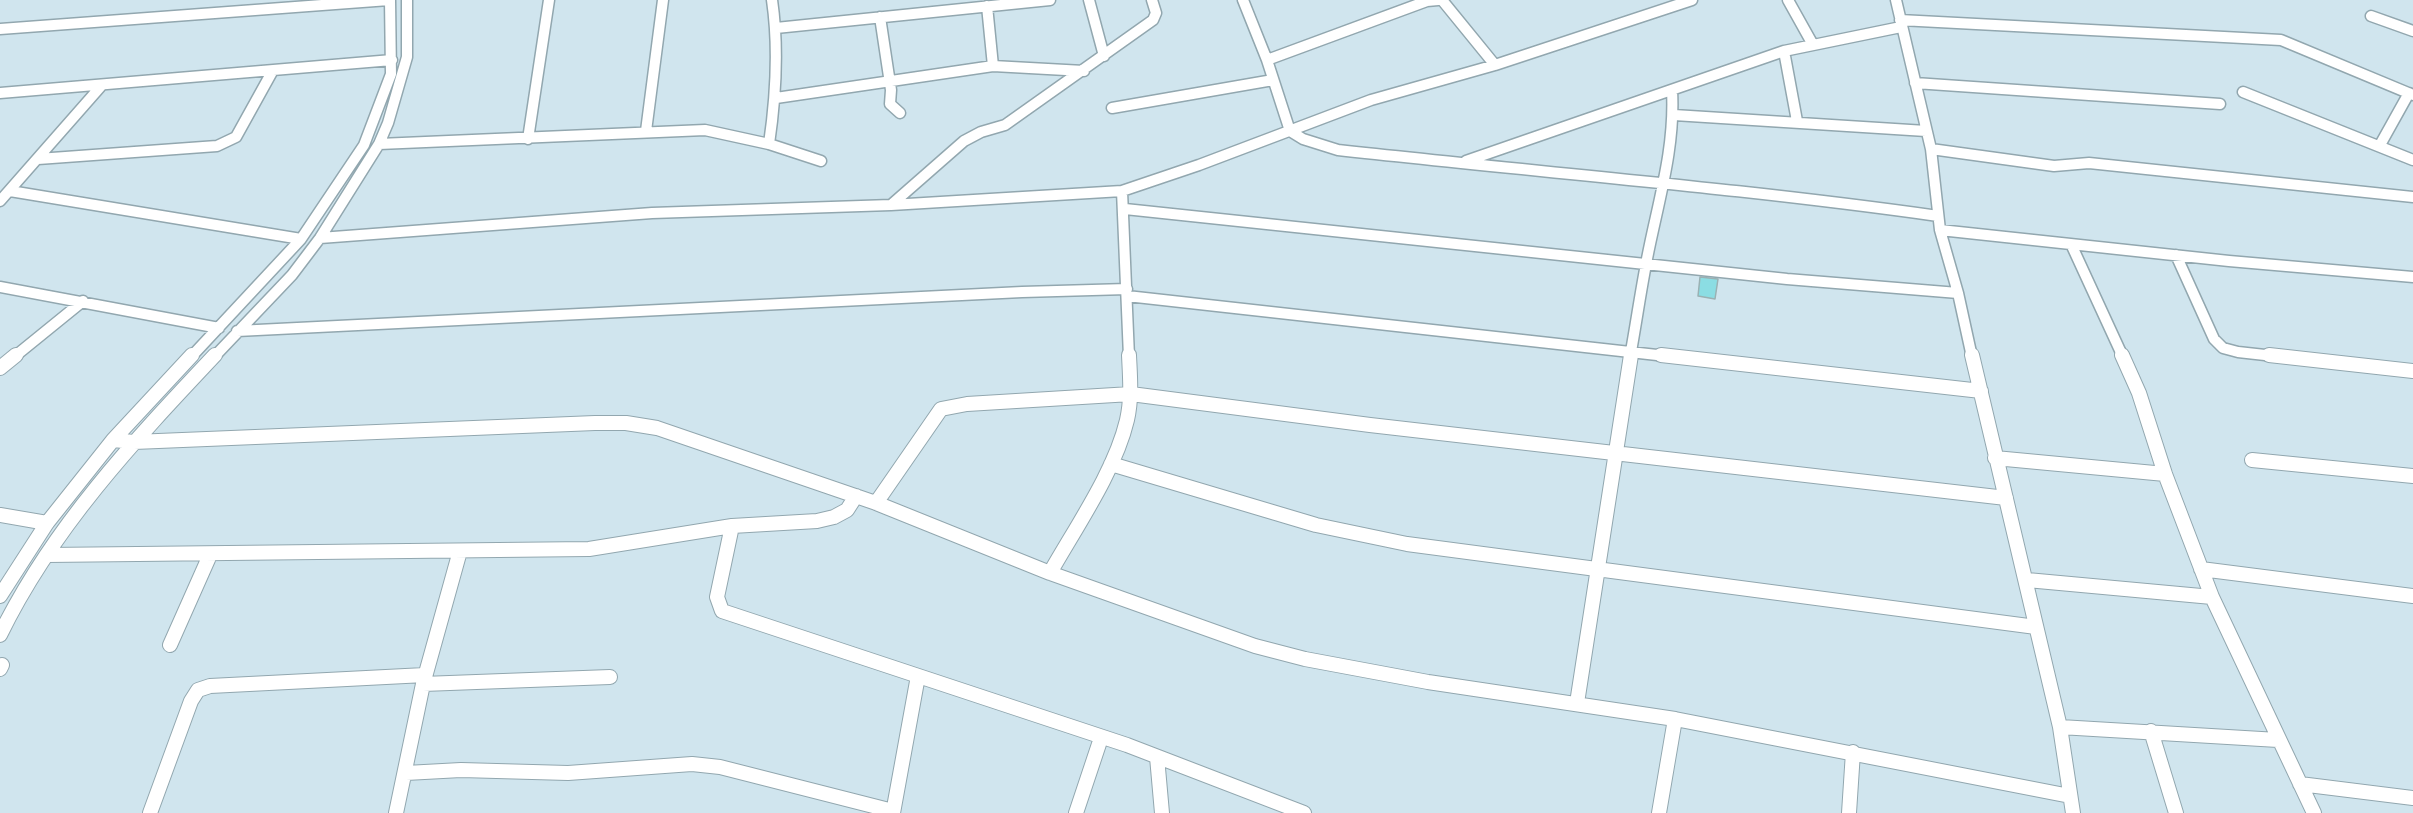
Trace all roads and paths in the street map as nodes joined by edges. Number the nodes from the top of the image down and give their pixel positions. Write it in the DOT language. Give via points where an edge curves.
graph roads {
  1 [pos="389,0"];
  2 [pos="407,0"];
  3 [pos="549,0"];
  4 [pos="663,0"];
  5 [pos="772,0"];
  6 [pos="934,0"];
  7 [pos="1050,0"];
  8 [pos="1089,0"];
  9 [pos="1152,0"];
  10 [pos="1243,0"];
  11 [pos="1440,0"];
  12 [pos="1692,0"];
  13 [pos="1788,0"];
  14 [pos="1896,0"];
  15 [pos="987,6"];
  16 [pos="937,11"];
  17 [pos="2371,16"];
  18 [pos="880,17"];
  19 [pos="1901,23"];
  20 [pos="776,28"];
  21 [pos="0,29"];
  22 [pos="2412,29"];
  23 [pos="1812,43"];
  24 [pos="1784,51"];
  25 [pos="1104,56"];
  26 [pos="392,60"];
  27 [pos="1268,60"];
  28 [pos="1495,65"];
  29 [pos="993,66"];
  30 [pos="1084,71"];
  31 [pos="272,72"];
  32 [pos="1273,80"];
  33 [pos="888,82"];
  34 [pos="1915,83"];
  35 [pos="102,85"];
  36 [pos="1672,90"];
  37 [pos="2243,92"];
  38 [pos="0,93"];
  39 [pos="2411,94"];
  40 [pos="776,98"];
  41 [pos="2220,104"];
  42 [pos="1112,108"];
  43 [pos="900,113"];
  44 [pos="1674,114"];
  45 [pos="1797,121"];
  46 [pos="1290,130"];
  47 [pos="646,131"];
  48 [pos="1926,131"];
  49 [pos="528,139"];
  50 [pos="379,144"];
  51 [pos="769,144"];
  52 [pos="2380,145"];
  53 [pos="1931,149"];
  54 [pos="38,159"];
  55 [pos="821,160"];
  56 [pos="2413,160"];
  57 [pos="1462,163"];
  58 [pos="1663,185"];
  59 [pos="10,191"];
  60 [pos="1122,191"];
  61 [pos="2413,197"];
  62 [pos="0,201"];
  63 [pos="891,206"];
  64 [pos="1125,209"];
  65 [pos="1938,216"];
  66 [pos="1940,230"];
  67 [pos="320,238"];
  68 [pos="301,239"];
  69 [pos="2071,244"];
  70 [pos="2176,255"];
  71 [pos="1646,263"];
  72 [pos="2413,277"];
  73 [pos="0,287"];
  74 [pos="1127,293"];
  75 [pos="1958,293"];
  76 [pos="83,301"];
  77 [pos="219,328"];
  78 [pos="237,331"];
  79 [pos="1633,352"];
  80 [pos="0,369"];
  81 [pos="2413,371"];
  82 [pos="1981,391"];
  83 [pos="1131,394"];
  84 [pos="113,440"];
  85 [pos="134,442"];
  86 [pos="1617,454"];
  87 [pos="1995,458"];
  88 [pos="2252,460"];
  89 [pos="1112,464"];
  90 [pos="2165,474"];
  91 [pos="2413,476"];
  92 [pos="856,496"];
  93 [pos="2006,498"];
  94 [pos="876,503"];
  95 [pos="0,515"];
  96 [pos="47,523"];
  97 [pos="732,526"];
  98 [pos="460,551"];
  99 [pos="47,555"];
  100 [pos="210,555"];
  101 [pos="1600,568"];
  102 [pos="2201,569"];
  103 [pos="1050,573"];
  104 [pos="2027,580"];
  105 [pos="0,596"];
  106 [pos="2212,597"];
  107 [pos="2411,599"];
  108 [pos="2036,627"];
  109 [pos="0,635"];
  110 [pos="170,645"];
  111 [pos="610,676"];
  112 [pos="918,676"];
  113 [pos="424,680"];
  114 [pos="1578,704"];
  115 [pos="1675,719"];
  116 [pos="2060,727"];
  117 [pos="2151,731"];
  118 [pos="1101,738"];
  119 [pos="2278,740"];
  120 [pos="1852,752"];
  121 [pos="1157,757"];
  122 [pos="406,773"];
  123 [pos="2300,784"];
  124 [pos="2070,796"];
  125 [pos="2413,798"];
  126 [pos="893,812"];
  127 [pos="150,813"];
  128 [pos="396,813"];
  129 [pos="1076,813"];
  130 [pos="1162,813"];
  131 [pos="1304,813"];
  132 [pos="1659,813"];
  133 [pos="1849,813"];
  134 [pos="2073,813"];
  135 [pos="2176,813"];
  136 [pos="2314,813"];
  1 -- 21 [label="street"];
  1 -- 26 [label="street"];
  2 -- 50 [label="street" via="409,42 405,70"];
  3 -- 49 [label="street"];
  4 -- 47 [label="street"];
  5 -- 20 [label="street"];
  6 -- 16 [label="street"];
  7 -- 15 [label="street"];
  8 -- 25 [label="street"];
  9 -- 25 [label="street" via="1156,13 1153,20"];
  10 -- 27 [label="street"];
  11 -- 27 [label="street" via="1427,1"];
  11 -- 28 [label="street"];
  12 -- 28 [label="street"];
  13 -- 23 [label="street"];
  14 -- 19 [label="street"];
  15 -- 16 [label="street"];
  15 -- 29 [label="street"];
  16 -- 18 [label="street"];
  17 -- 22 [label="street"];
  18 -- 20 [label="street"];
  18 -- 33 [label="street"];
  19 -- 23 [label="street"];
  19 -- 34 [label="street"];
  19 -- 39 [label="street" via="2281,40"];
  20 -- 40 [label="street"];
  23 -- 24 [label="street"];
  24 -- 36 [label="street"];
  24 -- 45 [label="street"];
  25 -- 30 [label="street"];
  26 -- 31 [label="street"];
  26 -- 68 [label="street" via="391,74 364,145"];
  27 -- 32 [label="street"];
  28 -- 46 [label="street" via="1371,100"];
  29 -- 30 [label="street"];
  29 -- 33 [label="street"];
  30 -- 63 [label="street" via="1005,125 964,141"];
  31 -- 35 [label="street"];
  31 -- 54 [label="street" via="236,137 228,142 217,146"];
  32 -- 42 [label="street"];
  32 -- 46 [label="street"];
  33 -- 40 [label="street"];
  33 -- 43 [label="street" via="890,104"];
  34 -- 41 [label="street"];
  34 -- 48 [label="street"];
  35 -- 38 [label="street"];
  35 -- 54 [label="street"];
  36 -- 44 [label="street"];
  36 -- 57 [label="street"];
  37 -- 52 [label="street"];
  39 -- 52 [label="street"];
  40 -- 51 [label="street"];
  44 -- 45 [label="street"];
  44 -- 58 [label="street"];
  45 -- 48 [label="street"];
  46 -- 57 [label="street" via="1303,139 1338,150"];
  46 -- 60 [label="street"];
  47 -- 49 [label="street"];
  47 -- 51 [label="street" via="712,130"];
  48 -- 53 [label="street"];
  49 -- 50 [label="street"];
  50 -- 67 [label="street"];
  51 -- 55 [label="street"];
  52 -- 56 [label="street"];
  53 -- 61 [label="street" via="2054,166 2089,163"];
  53 -- 65 [label="street"];
  54 -- 59 [label="street"];
  57 -- 58 [label="street"];
  58 -- 65 [label="street" via="1801,197"];
  58 -- 71 [label="street"];
  59 -- 62 [label="street"];
  59 -- 68 [label="street"];
  60 -- 63 [label="street"];
  60 -- 64 [label="street"];
  63 -- 67 [label="street" via="652,213"];
  64 -- 71 [label="street"];
  64 -- 74 [label="street"];
  65 -- 66 [label="street"];
  66 -- 69 [label="street"];
  66 -- 75 [label="street"];
  67 -- 78 [label="street" via="292,275"];
  68 -- 77 [label="street"];
  69 -- 70 [label="street"];
  69 -- 90 [label="street" via="2139,393"];
  70 -- 72 [label="street"];
  70 -- 81 [label="street" via="2214,339 2223,348"];
  71 -- 75 [label="street"];
  71 -- 79 [label="street"];
  73 -- 76 [label="street"];
  74 -- 78 [label="street" via="1022,292"];
  74 -- 79 [label="street"];
  74 -- 83 [label="street"];
  75 -- 82 [label="street"];
  76 -- 77 [label="street"];
  76 -- 80 [label="street"];
  77 -- 84 [label="street"];
  78 -- 85 [label="street"];
  79 -- 82 [label="street"];
  79 -- 86 [label="street"];
  82 -- 87 [label="street"];
  83 -- 86 [label="street"];
  83 -- 89 [label="street"];
  83 -- 94 [label="street" via="941,409"];
  84 -- 85 [label="street"];
  84 -- 96 [label="street"];
  85 -- 92 [label="street" via="626,423 657,428"];
  85 -- 99 [label="street" via="84,500"];
  86 -- 93 [label="street"];
  86 -- 101 [label="street"];
  87 -- 90 [label="street"];
  87 -- 93 [label="street"];
  88 -- 91 [label="street"];
  89 -- 101 [label="street" via="1358,534 1407,544"];
  89 -- 103 [label="street"];
  90 -- 102 [label="street"];
  92 -- 94 [label="street"];
  92 -- 97 [label="street" via="847,510 834,517"];
  93 -- 104 [label="street"];
  94 -- 103 [label="street"];
  95 -- 96 [label="street"];
  96 -- 105 [label="street"];
  97 -- 98 [label="street" via="589,549"];
  97 -- 112 [label="street" via="717,597 722,610"];
  98 -- 100 [label="street"];
  98 -- 113 [label="street"];
  99 -- 100 [label="street"];
  99 -- 109 [label="street" via="17,600"];
  100 -- 110 [label="street"];
  101 -- 108 [label="street"];
  101 -- 114 [label="street"];
  102 -- 106 [label="street"];
  102 -- 107 [label="street"];
  103 -- 114 [label="street" via="1200,628 1305,659"];
  104 -- 106 [label="street"];
  104 -- 108 [label="street"];
  106 -- 119 [label="street"];
  108 -- 116 [label="street"];
  111 -- 113 [label="street"];
  112 -- 118 [label="street"];
  112 -- 126 [label="street"];
  113 -- 122 [label="street"];
  113 -- 127 [label="street" via="210,686 198,690 190,701"];
  114 -- 115 [label="street"];
  115 -- 120 [label="street"];
  115 -- 132 [label="street"];
  116 -- 117 [label="street"];
  116 -- 124 [label="street"];
  117 -- 119 [label="street"];
  117 -- 135 [label="street"];
  118 -- 121 [label="street"];
  118 -- 129 [label="street"];
  119 -- 123 [label="street"];
  120 -- 124 [label="street"];
  120 -- 133 [label="street"];
  121 -- 130 [label="street"];
  121 -- 131 [label="street"];
  122 -- 126 [label="street" via="568,773 701,765 735,770"];
  122 -- 128 [label="street"];
  123 -- 125 [label="street"];
  123 -- 136 [label="street"];
  124 -- 134 [label="street"];
}
